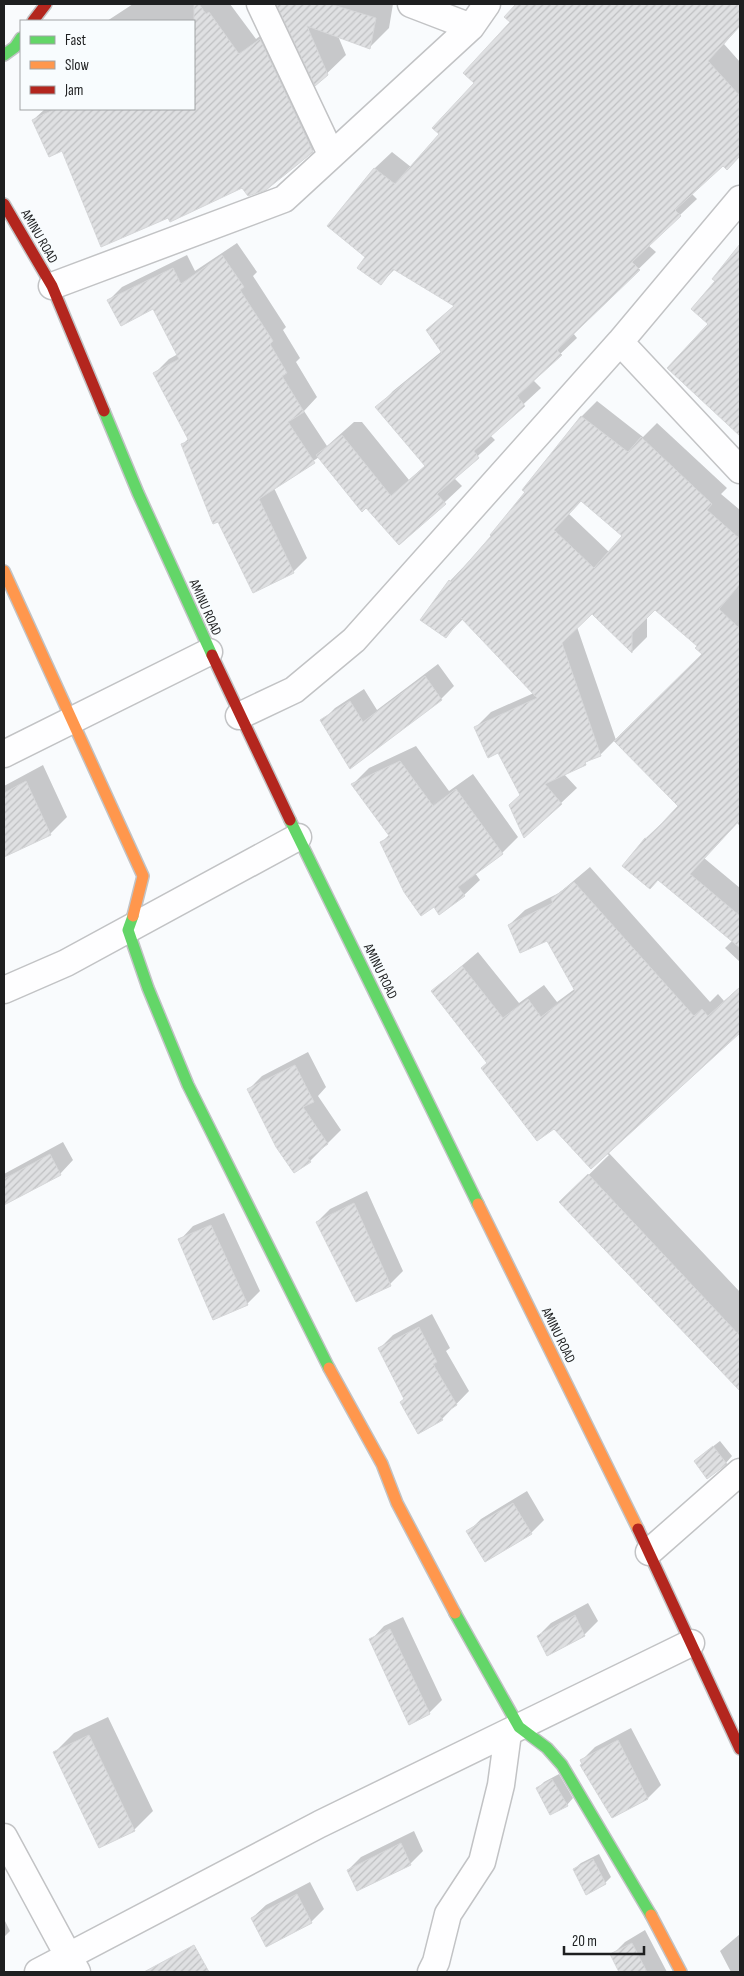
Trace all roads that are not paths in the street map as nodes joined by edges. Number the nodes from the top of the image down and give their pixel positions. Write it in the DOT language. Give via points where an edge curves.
graph roads {
  1 [pos="46,4"];
  2 [pos="260,4"];
  3 [pos="411,4"];
  4 [pos="487,4"];
  5 [pos="35,20"];
  6 [pos="471,27"];
  7 [pos="20,40"];
  8 [pos="4,55"];
  9 [pos="331,154"];
  10 [pos="740,199"];
  11 [pos="4,203"];
  12 [pos="52,286"];
  13 [pos="620,342"];
  14 [pos="740,470"];
  15 [pos="4,571"];
  16 [pos="210,652"];
  17 [pos="239,716"];
  18 [pos="70,722"];
  19 [pos="4,754"];
  20 [pos="298,838"];
  21 [pos="128,930"];
  22 [pos="4,990"];
  23 [pos="740,1472"];
  24 [pos="650,1552"];
  25 [pos="692,1644"];
  26 [pos="514,1730"];
  27 [pos="740,1749"];
  28 [pos="4,1837"];
  29 [pos="73,1965"];
  30 [pos="38,1972"];
  31 [pos="431,1972"];
  32 [pos="681,1972"];
  1 -- 5 [label="street"];
  2 -- 9 [label="street"];
  3 -- 6 [label="street"];
  4 -- 6 [label="street"];
  6 -- 9 [label="street"];
  7 -- 8 [label="street"];
  9 -- 12 [label="street" via="284,199"];
  10 -- 13 [label="street"];
  11 -- 12 [label="street, AMINU ROAD"];
  12 -- 16 [label="street, AMINU ROAD" via="138,492"];
  13 -- 14 [label="street"];
  13 -- 17 [label="street" via="354,640 294,690"];
  15 -- 18 [label="street"];
  16 -- 17 [label="street, AMINU ROAD"];
  16 -- 18 [label="street"];
  17 -- 20 [label="street, AMINU ROAD"];
  18 -- 19 [label="street"];
  18 -- 21 [label="street" via="143,876"];
  20 -- 21 [label="street"];
  20 -- 24 [label="street, AMINU ROAD"];
  21 -- 22 [label="street" via="66,963"];
  21 -- 26 [label="street" via="188,1085 324,1360 382,1464 397,1503"];
  23 -- 24 [label="street"];
  24 -- 25 [label="street, AMINU ROAD"];
  25 -- 26 [label="street"];
  25 -- 27 [label="street, AMINU ROAD"];
  26 -- 29 [label="street" via="320,1824"];
  26 -- 31 [label="street" via="482,1862 448,1914"];
  26 -- 32 [label="street" via="547,1748 562,1765 669,1946"];
  28 -- 29 [label="street"];
  29 -- 30 [label="street"];
}
